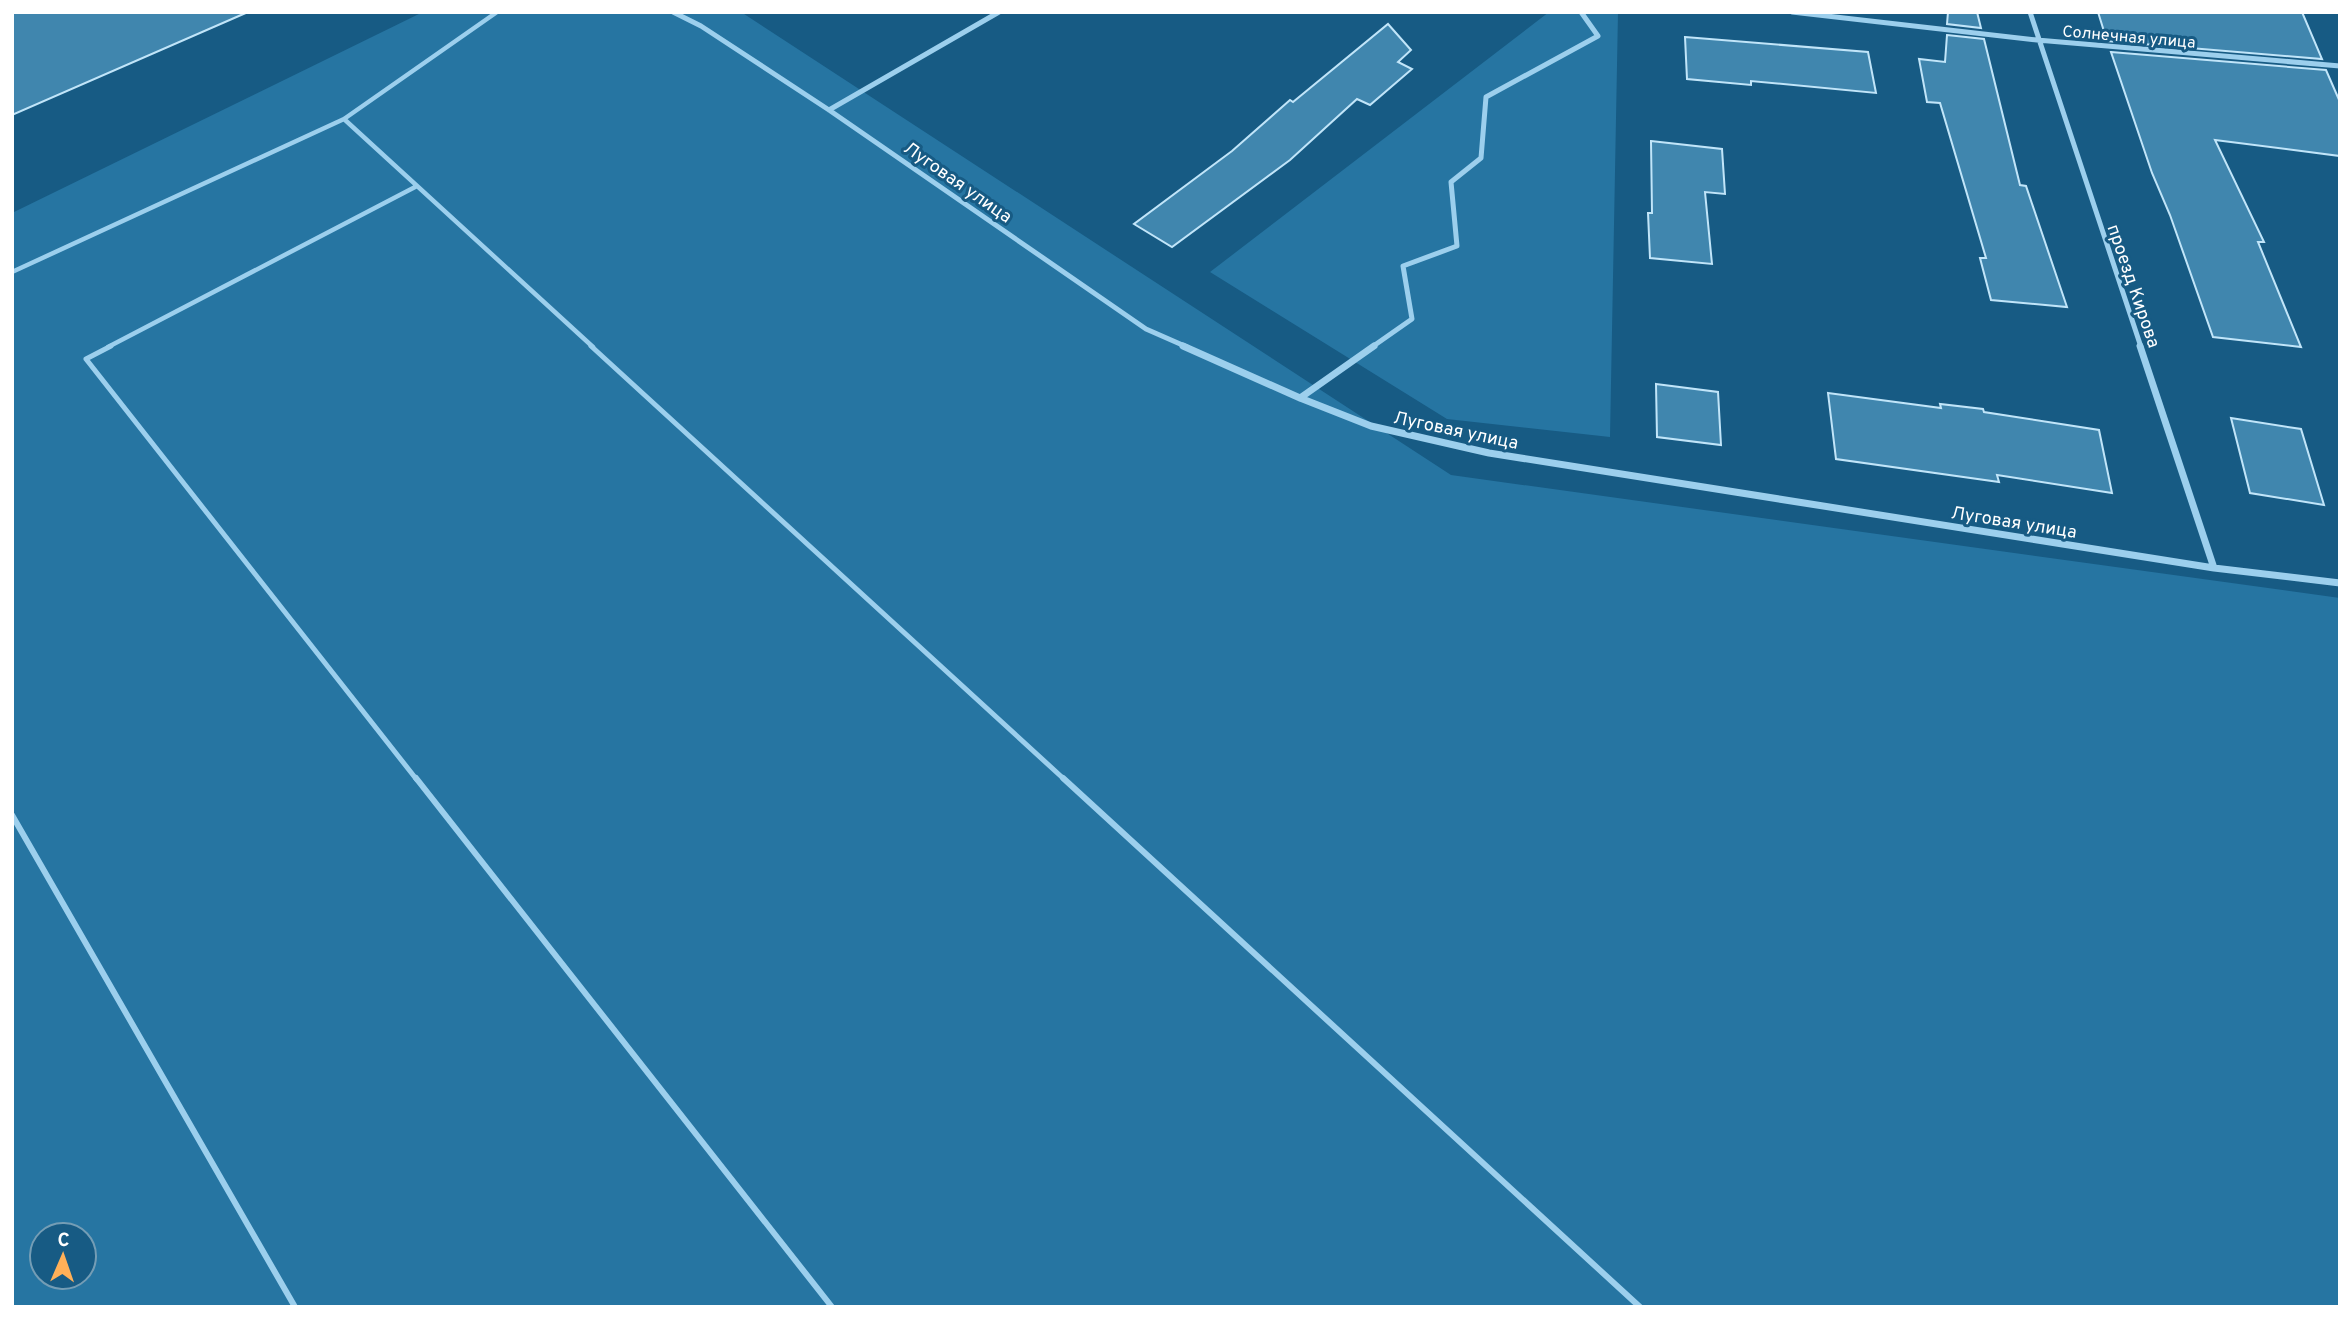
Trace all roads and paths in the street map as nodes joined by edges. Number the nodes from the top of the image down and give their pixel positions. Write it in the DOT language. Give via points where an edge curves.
graph roads {
  1 [pos="497,12"];
  2 [pos="673,12"];
  3 [pos="999,12"];
  4 [pos="1581,12"];
  5 [pos="1792,12"];
  6 [pos="2030,12"];
  7 [pos="2037,40"];
  8 [pos="2340,66"];
  9 [pos="829,110"];
  10 [pos="344,119"];
  11 [pos="417,186"];
  12 [pos="12,272"];
  13 [pos="1300,398"];
  14 [pos="2214,568"];
  15 [pos="2340,583"];
  16 [pos="12,815"];
  17 [pos="295,1307"];
  18 [pos="832,1307"];
  19 [pos="1640,1307"];
  1 -- 10 [label="lane"];
  2 -- 9 [label="street, Луговая улица"];
  3 -- 9 [label="street"];
  4 -- 13 [label="street" via="1598,36 1486,97 1480,159 1451,182 1457,246 1403,266 1412,319"];
  5 -- 7 [label="street, Солнечная улица"];
  6 -- 7 [label="street, проезд Кирова"];
  7 -- 8 [label="street, Солнечная улица"];
  7 -- 14 [label="street, проезд Кирова"];
  9 -- 13 [label="street, Луговая улица" via="1146,329"];
  10 -- 11 [label="lane"];
  10 -- 12 [label="lane"];
  11 -- 18 [label="lane" via="86,359"];
  11 -- 19 [label="lane"];
  13 -- 14 [label="street, Луговая улица" via="1371,426 1489,453"];
  14 -- 15 [label="street, Луговая улица"];
  16 -- 17 [label="lane"];
}
